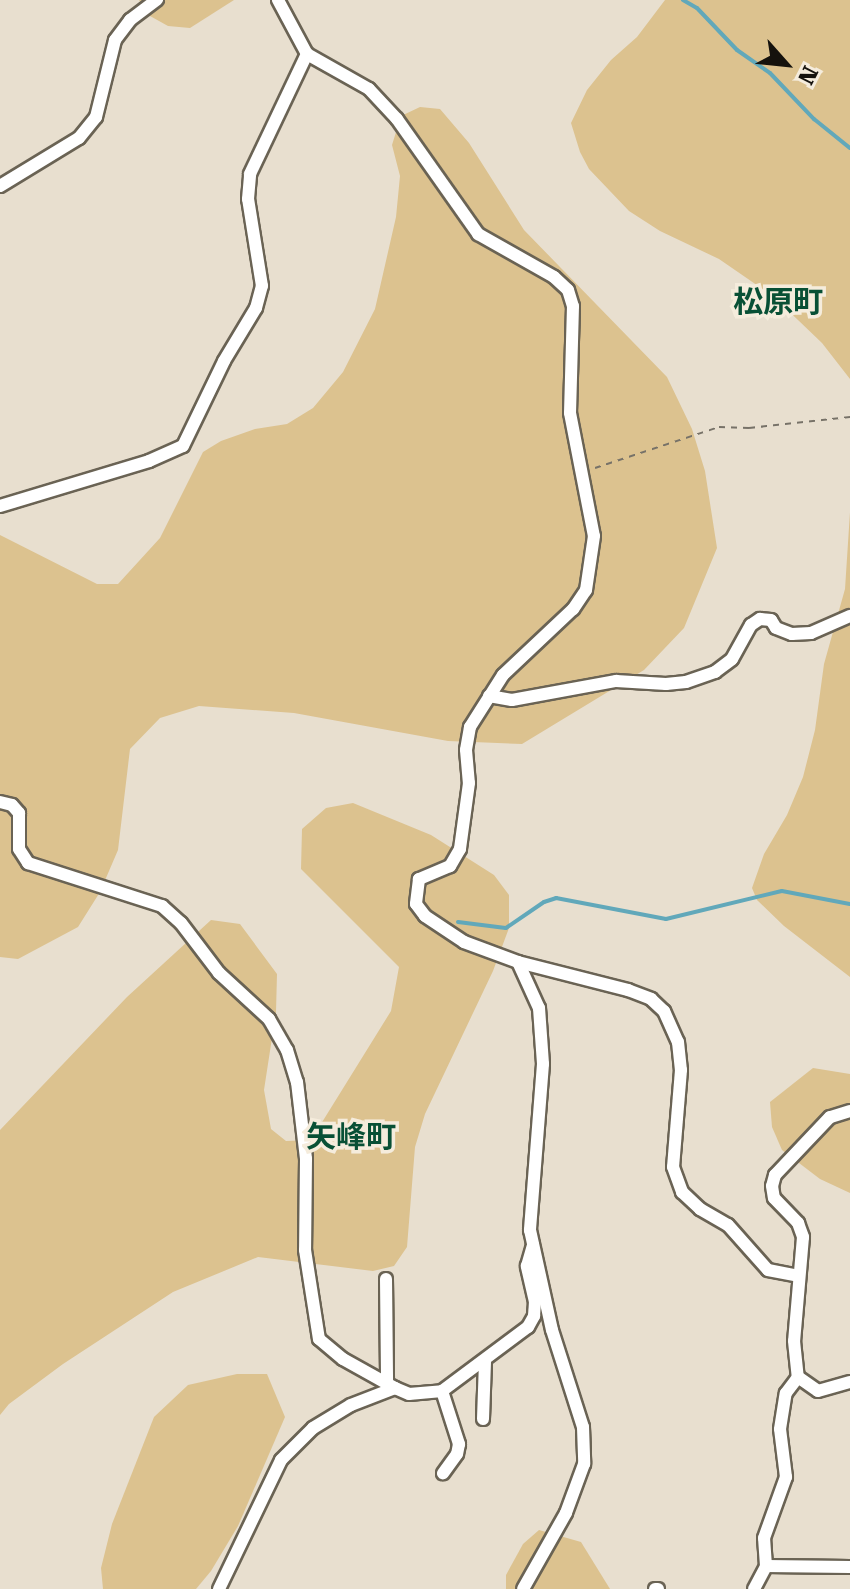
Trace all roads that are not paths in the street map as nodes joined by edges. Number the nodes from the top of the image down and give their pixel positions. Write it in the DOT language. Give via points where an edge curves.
graph roads {
  1 [pos="157,0"];
  2 [pos="278,0"];
  3 [pos="307,54"];
  4 [pos="0,186"];
  5 [pos="0,506"];
  6 [pos="850,616"];
  7 [pos="489,696"];
  8 [pos="0,802"];
  9 [pos="518,962"];
  10 [pos="850,1111"];
  11 [pos="533,1245"];
  12 [pos="798,1276"];
  13 [pos="386,1279"];
  14 [pos="485,1362"];
  15 [pos="798,1377"];
  16 [pos="850,1382"];
  17 [pos="391,1386"];
  18 [pos="442,1391"];
  19 [pos="483,1419"];
  20 [pos="443,1473"];
  21 [pos="766,1566"];
  22 [pos="850,1567"];
  23 [pos="219,1589"];
  24 [pos="523,1589"];
  25 [pos="754,1589"];
  1 -- 4 [label="street" via="130,20 115,40 96,117 79,138"];
  2 -- 3 [label="street"];
  3 -- 5 [label="street" via="250,174 248,199 262,286 256,308 183,446"];
  3 -- 7 [label="street" via="369,89 397,119 478,234 554,277 568,290 573,306 570,413 594,536 586,590"];
  6 -- 7 [label="street" via="811,633 792,634 760,619 732,659 715,672 686,682 616,681 512,700"];
  7 -- 9 [label="street" via="470,727 469,783 458,858 419,879 416,904 464,942"];
  8 -- 17 [label="street" via="19,813 19,849 28,863 162,906 219,973 269,1019 297,1082 306,1159 305,1250 319,1339"];
  9 -- 11 [label="street" via="539,1008 543,1064"];
  9 -- 12 [label="street" via="628,990 664,1011 678,1042 681,1070 673,1167 682,1192 728,1225 768,1270"];
  10 -- 12 [label="street" via="830,1117 775,1175 774,1198 798,1223 803,1237"];
  11 -- 14 [label="street" via="527,1266 534,1316"];
  11 -- 24 [label="street" via="552,1330 583,1427 584,1464 566,1513"];
  12 -- 15 [label="street"];
  13 -- 17 [label="street"];
  14 -- 18 [label="street"];
  14 -- 19 [label="street"];
  15 -- 16 [label="street" via="818,1391"];
  15 -- 21 [label="street" via="786,1393 780,1429 786,1477 764,1538"];
  17 -- 18 [label="street" via="409,1394"];
  17 -- 23 [label="street" via="313,1428 281,1460"];
  18 -- 20 [label="street" via="459,1444"];
  21 -- 22 [label="street"];
  21 -- 25 [label="street"];
}
